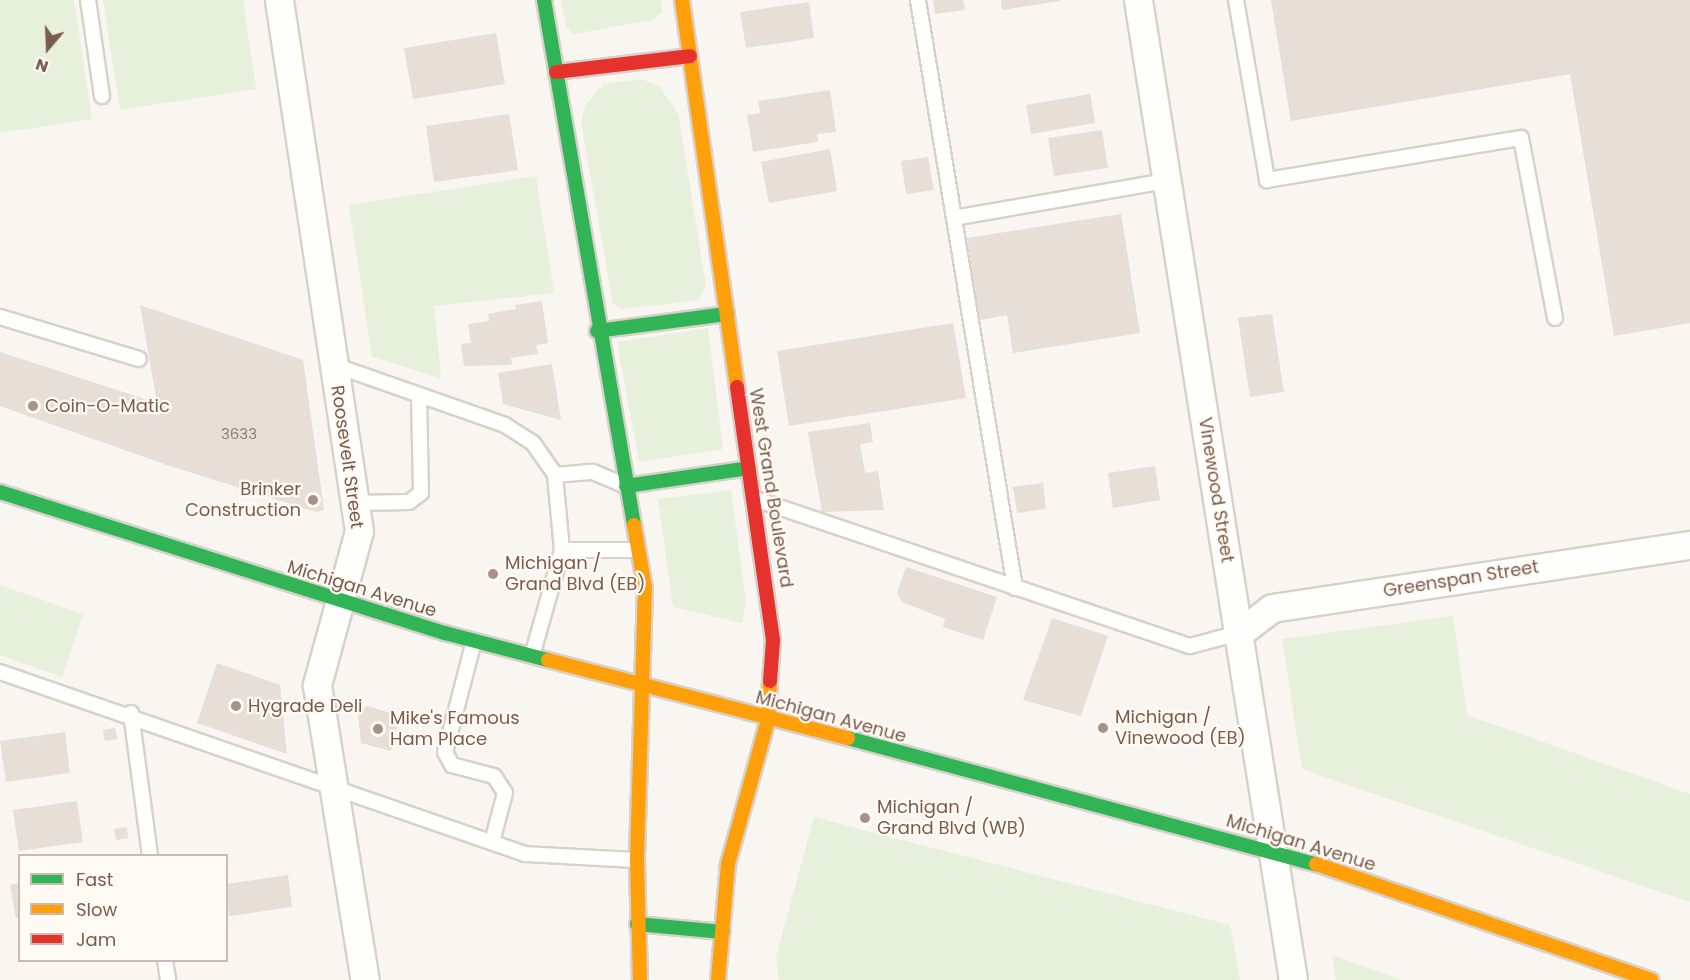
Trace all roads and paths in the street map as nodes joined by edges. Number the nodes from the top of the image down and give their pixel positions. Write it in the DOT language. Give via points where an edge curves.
graph roads {
  1 [pos="88,0"];
  2 [pos="279,0"];
  3 [pos="544,0"];
  4 [pos="682,0"];
  5 [pos="918,0"];
  6 [pos="1138,0"];
  7 [pos="1236,0"];
  8 [pos="690,56"];
  9 [pos="556,72"];
  10 [pos="102,96"];
  11 [pos="1167,181"];
  12 [pos="954,218"];
  13 [pos="727,314"];
  14 [pos="0,317"];
  15 [pos="1555,318"];
  16 [pos="597,331"];
  17 [pos="139,359"];
  18 [pos="334,365"];
  19 [pos="419,398"];
  20 [pos="748,468"];
  21 [pos="555,475"];
  22 [pos="626,486"];
  23 [pos="0,492"];
  24 [pos="753,498"];
  25 [pos="355,502"];
  26 [pos="1690,545"];
  27 [pos="562,550"];
  28 [pos="638,550"];
  29 [pos="1015,588"];
  30 [pos="343,604"];
  31 [pos="1239,633"];
  32 [pos="474,641"];
  33 [pos="532,656"];
  34 [pos="0,672"];
  35 [pos="642,685"];
  36 [pos="131,713"];
  37 [pos="768,720"];
  38 [pos="336,784"];
  39 [pos="492,842"];
  40 [pos="1272,849"];
  41 [pos="150,854"];
  42 [pos="637,860"];
  43 [pos="637,924"];
  44 [pos="723,932"];
  45 [pos="165,962"];
  46 [pos="168,980"];
  47 [pos="365,980"];
  48 [pos="640,980"];
  49 [pos="718,980"];
  50 [pos="1293,980"];
  51 [pos="1651,980"];
  1 -- 10 [label="lane"];
  2 -- 18 [label="street, Roosevelt Street"];
  3 -- 9 [label="main road"];
  4 -- 8 [label="main road, West Grand Boulevard"];
  5 -- 12 [label="lane"];
  6 -- 11 [label="street, Vinewood Street"];
  7 -- 15 [label="lane" via="1267,180 1521,138"];
  8 -- 9 [label="main road"];
  8 -- 13 [label="main road, West Grand Boulevard"];
  9 -- 16 [label="main road"];
  11 -- 12 [label="lane"];
  11 -- 31 [label="street, Vinewood Street"];
  12 -- 29 [label="lane"];
  13 -- 16 [label="main road"];
  13 -- 20 [label="main road, West Grand Boulevard"];
  14 -- 17 [label="lane"];
  16 -- 22 [label="main road"];
  18 -- 19 [label="lane"];
  18 -- 25 [label="street, Roosevelt Street"];
  19 -- 21 [label="lane" via="505,424 532,443"];
  19 -- 25 [label="lane" via="422,493 409,502"];
  20 -- 22 [label="main road"];
  20 -- 24 [label="main road, West Grand Boulevard"];
  21 -- 22 [label="lane" via="593,472"];
  21 -- 27 [label="lane"];
  22 -- 28 [label="main road"];
  23 -- 30 [label="main road, Michigan Avenue"];
  24 -- 29 [label="lane"];
  24 -- 37 [label="main road, West Grand Boulevard" via="770,602"];
  25 -- 30 [label="street, Roosevelt Street" via="359,531"];
  26 -- 31 [label="street, Greenspan Street" via="1272,608"];
  27 -- 28 [label="lane"];
  27 -- 33 [label="lane"];
  28 -- 35 [label="main road" via="645,588"];
  29 -- 31 [label="lane" via="1190,646"];
  30 -- 32 [label="main road, Michigan Avenue"];
  30 -- 38 [label="street, Roosevelt Street" via="317,685"];
  31 -- 40 [label="street, Vinewood Street"];
  32 -- 33 [label="main road, Michigan Avenue"];
  32 -- 39 [label="lane" via="445,752 452,765 494,776 505,793"];
  33 -- 35 [label="main road, Michigan Avenue"];
  34 -- 36 [label="lane"];
  35 -- 37 [label="main road, Michigan Avenue"];
  35 -- 42 [label="main road"];
  36 -- 38 [label="lane"];
  36 -- 41 [label="lane"];
  37 -- 40 [label="main road, Michigan Avenue"];
  37 -- 44 [label="main road, West Grand Boulevard" via="728,864"];
  38 -- 39 [label="lane"];
  38 -- 47 [label="street, Roosevelt Street"];
  39 -- 42 [label="lane" via="525,854"];
  40 -- 50 [label="street, Vinewood Street"];
  40 -- 51 [label="main road, Michigan Avenue"];
  42 -- 43 [label="main road"];
  43 -- 44 [label="main road"];
  43 -- 48 [label="main road"];
  44 -- 49 [label="main road, West Grand Boulevard"];
  45 -- 46 [label="lane"];
}
